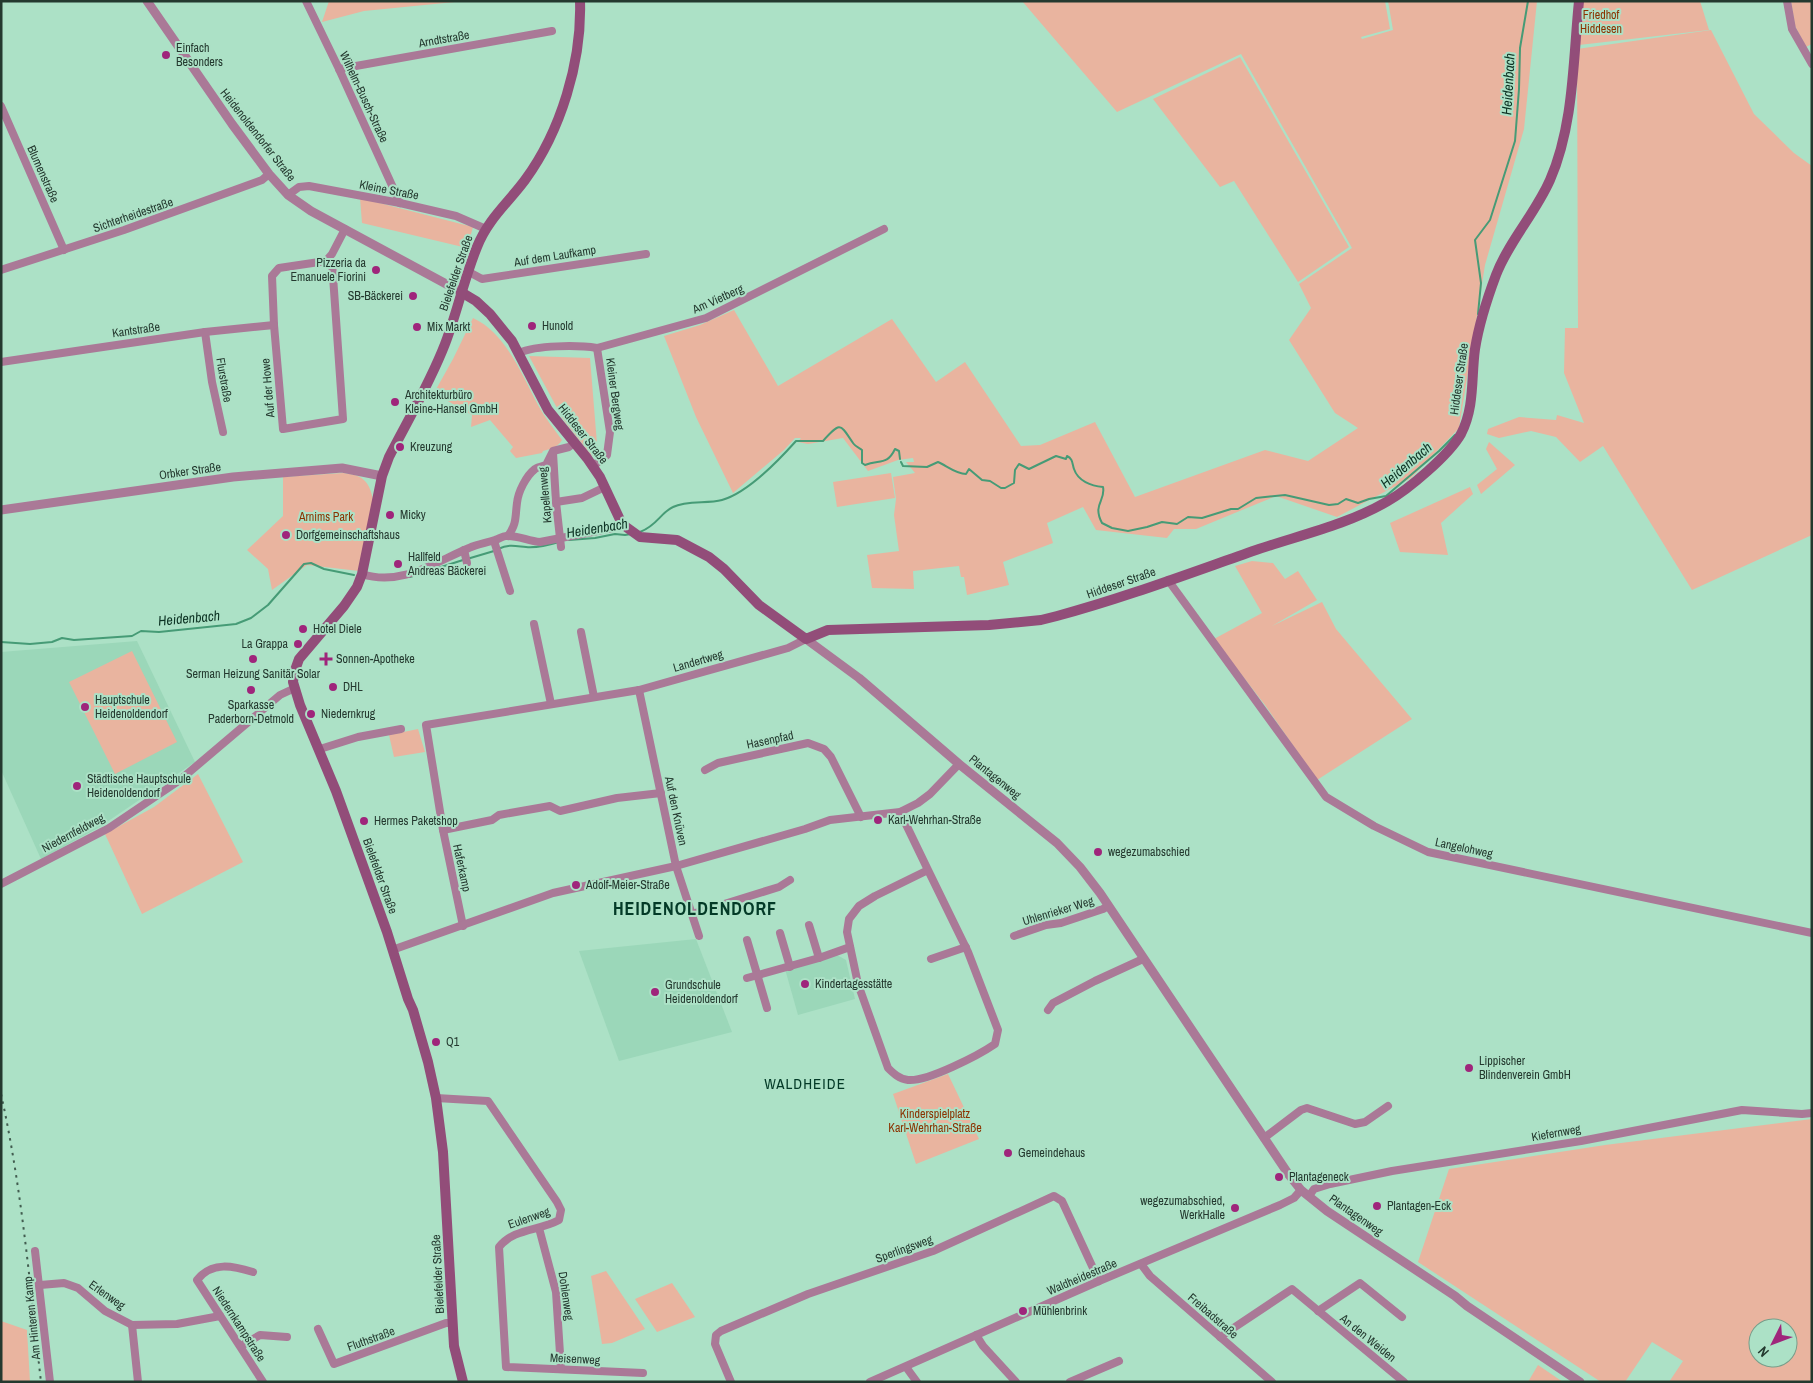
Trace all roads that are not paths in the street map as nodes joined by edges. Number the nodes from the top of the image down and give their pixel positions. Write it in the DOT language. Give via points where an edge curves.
graph roads {
  1 [pos="147,1"];
  2 [pos="306,1"];
  3 [pos="580,1"];
  4 [pos="1578,1"];
  5 [pos="1787,1"];
  6 [pos="552,31"];
  7 [pos="1812,64"];
  8 [pos="339,69"];
  9 [pos="1,106"];
  10 [pos="269,174"];
  11 [pos="288,195"];
  12 [pos="400,203"];
  13 [pos="345,229"];
  14 [pos="486,229"];
  15 [pos="884,229"];
  16 [pos="64,250"];
  17 [pos="646,254"];
  18 [pos="329,258"];
  19 [pos="1,270"];
  20 [pos="468,272"];
  21 [pos="461,292"];
  22 [pos="274,325"];
  23 [pos="205,332"];
  24 [pos="597,348"];
  25 [pos="519,353"];
  26 [pos="1,362"];
  27 [pos="223,432"];
  28 [pos="574,443"];
  29 [pos="553,451"];
  30 [pos="593,466"];
  31 [pos="382,476"];
  32 [pos="605,487"];
  33 [pos="556,502"];
  34 [pos="1,510"];
  35 [pos="622,524"];
  36 [pos="508,536"];
  37 [pos="560,537"];
  38 [pos="496,546"];
  39 [pos="561,547"];
  40 [pos="464,550"];
  41 [pos="466,561"];
  42 [pos="362,574"];
  43 [pos="1168,580"];
  44 [pos="510,591"];
  45 [pos="534,624"];
  46 [pos="581,632"];
  47 [pos="806,639"];
  48 [pos="295,688"];
  49 [pos="639,690"];
  50 [pos="594,698"];
  51 [pos="551,704"];
  52 [pos="426,725"];
  53 [pos="401,729"];
  54 [pos="320,749"];
  55 [pos="958,764"];
  56 [pos="705,770"];
  57 [pos="661,793"];
  58 [pos="900,812"];
  59 [pos="861,817"];
  60 [pos="443,830"];
  61 [pos="676,866"];
  62 [pos="928,870"];
  63 [pos="790,880"];
  64 [pos="1,884"];
  65 [pos="1108,906"];
  66 [pos="692,914"];
  67 [pos="463,926"];
  68 [pos="809,926"];
  69 [pos="780,933"];
  70 [pos="1812,933"];
  71 [pos="699,936"];
  72 [pos="1014,936"];
  73 [pos="747,940"];
  74 [pos="850,947"];
  75 [pos="966,947"];
  76 [pos="392,950"];
  77 [pos="819,958"];
  78 [pos="931,959"];
  79 [pos="1143,959"];
  80 [pos="790,966"];
  81 [pos="758,975"];
  82 [pos="747,978"];
  83 [pos="767,1008"];
  84 [pos="1048,1010"];
  85 [pos="436,1098"];
  86 [pos="1388,1106"];
  87 [pos="1812,1113"];
  88 [pos="1264,1138"];
  89 [pos="1301,1190"];
  90 [pos="1309,1196"];
  91 [pos="539,1228"];
  92 [pos="35,1251"];
  93 [pos="1141,1264"];
  94 [pos="253,1272"];
  95 [pos="1099,1280"];
  96 [pos="40,1285"];
  97 [pos="1318,1311"];
  98 [pos="220,1316"];
  99 [pos="1402,1317"];
  100 [pos="452,1323"];
  101 [pos="132,1325"];
  102 [pos="318,1329"];
  103 [pos="976,1335"];
  104 [pos="287,1337"];
  105 [pos="1220,1337"];
  106 [pos="241,1346"];
  107 [pos="1119,1361"];
  108 [pos="906,1366"];
  109 [pos="506,1367"];
  110 [pos="561,1369"];
  111 [pos="643,1373"];
  112 [pos="50,1382"];
  113 [pos="138,1382"];
  114 [pos="263,1382"];
  115 [pos="462,1382"];
  116 [pos="731,1382"];
  117 [pos="870,1382"];
  118 [pos="917,1382"];
  119 [pos="1016,1382"];
  120 [pos="1070,1382"];
  121 [pos="1272,1382"];
  122 [pos="1404,1382"];
  123 [pos="1580,1382"];
  1 -- 10 [label="street, Heidenoldendorfer Straße" via="202,84"];
  2 -- 8 [label="street, Wilhelm-Busch-Straße"];
  3 -- 14 [label="main road, Bielefelder Straße" via="580,27 564,105 539,159"];
  4 -- 43 [label="main road, Hiddeser Straße" via="1568,117 1561,146 1551,178 1505,256 1486,304 1475,350 1468,419 1456,443 1403,491 1370,510"];
  5 -- 7 [label="street" via="1792,29"];
  6 -- 8 [label="street, Arndtstraße"];
  8 -- 12 [label="street, Wilhelm-Busch-Straße"];
  9 -- 16 [label="street, Blumenstraße"];
  10 -- 11 [label="street, Heidenoldendorfer Straße"];
  10 -- 16 [label="street, Sichterheidestraße" via="262,180"];
  11 -- 12 [label="street, Kleine Straße" via="299,187 309,186"];
  11 -- 13 [label="street, Heidenoldendorfer Straße"];
  12 -- 14 [label="street, Kleine Straße" via="456,216"];
  13 -- 18 [label="street"];
  13 -- 21 [label="street, Heidenoldendorfer Straße"];
  14 -- 20 [label="main road, Bielefelder Straße"];
  15 -- 24 [label="street, Am Vietberg" via="706,318"];
  16 -- 19 [label="street, Sichterheidestraße"];
  17 -- 20 [label="street, Auf dem Laufkamp" via="482,279"];
  18 -- 22 [label="street, Auf der Howe" via="321,263 284,266 275,272 271,282"];
  18 -- 22 [label="street, Auf der Howe" via="332,262 343,419 283,429"];
  20 -- 21 [label="main road, Bielefelder Straße"];
  21 -- 25 [label="main road, Hiddeser Straße" via="490,314"];
  21 -- 31 [label="main road, Bielefelder Straße" via="445,344"];
  22 -- 23 [label="street, Kantstraße"];
  23 -- 26 [label="street, Kantstraße"];
  23 -- 27 [label="street, Flurstraße"];
  24 -- 25 [label="street, Am Vietberg" via="528,349"];
  24 -- 30 [label="street, Kleiner Bergweg" via="610,432 607,455"];
  25 -- 28 [label="main road, Hiddeser Straße" via="548,410"];
  28 -- 29 [label="street"];
  28 -- 30 [label="main road, Hiddeser Straße"];
  29 -- 33 [label="street, Kapellenweg"];
  29 -- 36 [label="street" via="546,464 535,469 521,490 516,524"];
  30 -- 32 [label="main road, Hiddeser Straße"];
  31 -- 34 [label="street, Orbker Straße" via="342,468 233,477"];
  31 -- 42 [label="main road, Bielefelder Straße"];
  32 -- 33 [label="street" via="582,498"];
  32 -- 35 [label="main road, Hiddeser Straße"];
  33 -- 37 [label="street, Kapellenweg"];
  35 -- 37 [label="street"];
  35 -- 47 [label="main road, Hiddeser Straße" via="634,534 677,540 702,552 760,605"];
  36 -- 37 [label="street" via="529,542"];
  36 -- 38 [label="street" via="504,536"];
  37 -- 39 [label="street, Kapellenweg"];
  38 -- 40 [label="street" via="478,544"];
  38 -- 44 [label="street"];
  40 -- 41 [label="street"];
  40 -- 42 [label="street" via="426,572 385,578"];
  42 -- 48 [label="main road, Bielefelder Straße" via="344,606 299,659 293,678"];
  43 -- 47 [label="main road, Hiddeser Straße" via="1040,620 990,625 834,630"];
  43 -- 70 [label="street, Langelohweg" via="1326,797 1374,826 1428,852"];
  45 -- 51 [label="street"];
  46 -- 50 [label="street"];
  47 -- 49 [label="street, Landertweg" via="788,648"];
  47 -- 55 [label="street, Plantagenweg" via="859,678"];
  48 -- 54 [label="main road, Bielefelder Straße"];
  48 -- 64 [label="street, Niedernfeldweg" via="280,695 180,780 112,826"];
  49 -- 50 [label="street, Landertweg"];
  49 -- 57 [label="street, Auf den Knüven"];
  50 -- 51 [label="street, Landertweg"];
  51 -- 52 [label="street, Landertweg"];
  52 -- 60 [label="street, Haferkamp"];
  53 -- 54 [label="street" via="358,737"];
  54 -- 76 [label="main road, Bielefelder Straße"];
  55 -- 58 [label="street" via="930,794"];
  55 -- 65 [label="street, Plantagenweg" via="1064,850 1090,878"];
  56 -- 59 [label="street, Hasenpfad" via="718,763 808,743 824,748 831,757"];
  57 -- 60 [label="street" via="617,798 560,811 550,806"];
  57 -- 61 [label="street, Auf den Knüven"];
  58 -- 59 [label="street"];
  58 -- 62 [label="street"];
  59 -- 61 [label="street" via="830,820"];
  60 -- 67 [label="street, Haferkamp"];
  61 -- 66 [label="street, Auf den Knüven"];
  61 -- 67 [label="street" via="553,893"];
  62 -- 74 [label="street" via="859,906 850,919 847,932"];
  62 -- 75 [label="street"];
  63 -- 66 [label="street" via="780,888"];
  65 -- 72 [label="street, Uhlenrieker Weg"];
  65 -- 79 [label="street, Plantagenweg"];
  66 -- 71 [label="street, Auf den Knüven"];
  67 -- 76 [label="street"];
  68 -- 77 [label="street"];
  69 -- 80 [label="street"];
  73 -- 81 [label="street"];
  74 -- 75 [label="street" via="858,984 888,1068 907,1080 947,1068 995,1044 998,1030"];
  74 -- 77 [label="street"];
  75 -- 78 [label="street"];
  76 -- 85 [label="main road, Bielefelder Straße" via="416,1018"];
  77 -- 80 [label="street"];
  79 -- 84 [label="street" via="1053,1003"];
  79 -- 88 [label="street, Plantagenweg"];
  80 -- 81 [label="street"];
  81 -- 82 [label="street"];
  81 -- 83 [label="street"];
  85 -- 91 [label="street, Eulenweg" via="488,1101 561,1210 559,1220"];
  85 -- 100 [label="main road, Bielefelder Straße" via="446,1189"];
  86 -- 88 [label="street" via="1365,1122 1355,1124 1307,1108"];
  87 -- 90 [label="street, Kiefernweg" via="1742,1110 1365,1177 1314,1189"];
  88 -- 89 [label="street, Plantagenweg"];
  89 -- 90 [label="street, Plantagenweg"];
  89 -- 93 [label="street, Waldheidestraße" via="1294,1198"];
  90 -- 123 [label="street, Plantagenweg"];
  91 -- 109 [label="street, Eulenweg" via="510,1236 498,1247"];
  91 -- 110 [label="street, Dohlenweg" via="556,1292"];
  92 -- 96 [label="street, Am Hinteren Kamp"];
  93 -- 95 [label="street, Waldheidestraße"];
  93 -- 105 [label="street, Freibadstraße" via="1150,1276"];
  94 -- 98 [label="street, Niedernkampstraße" via="218,1266 197,1280"];
  95 -- 103 [label="street, Waldheidestraße"];
  95 -- 116 [label="street, Sperlingsweg" via="1062,1201 1054,1196 933,1251 808,1294 721,1331 716,1335 715,1344"];
  96 -- 101 [label="street, Erlenweg" via="64,1284 78,1288 105,1311"];
  96 -- 112 [label="street, Am Hinteren Kamp"];
  97 -- 99 [label="street, An den Weiden" via="1360,1283"];
  97 -- 105 [label="street, An den Weiden" via="1292,1290"];
  97 -- 122 [label="street, An den Weiden"];
  98 -- 101 [label="street, Erlenweg" via="177,1324"];
  98 -- 106 [label="street, Niedernkampstraße"];
  100 -- 102 [label="street, Fluthstraße" via="334,1364"];
  100 -- 115 [label="main road, Bielefelder Straße"];
  101 -- 113 [label="street"];
  103 -- 108 [label="street, Waldheidestraße"];
  103 -- 119 [label="street"];
  104 -- 106 [label="street" via="260,1335"];
  105 -- 121 [label="street, Freibadstraße"];
  106 -- 114 [label="street, Niedernkampstraße"];
  107 -- 120 [label="street"];
  108 -- 117 [label="street, Waldheidestraße"];
  108 -- 118 [label="street"];
  109 -- 110 [label="street, Meisenweg"];
  110 -- 111 [label="street, Meisenweg"];
}
